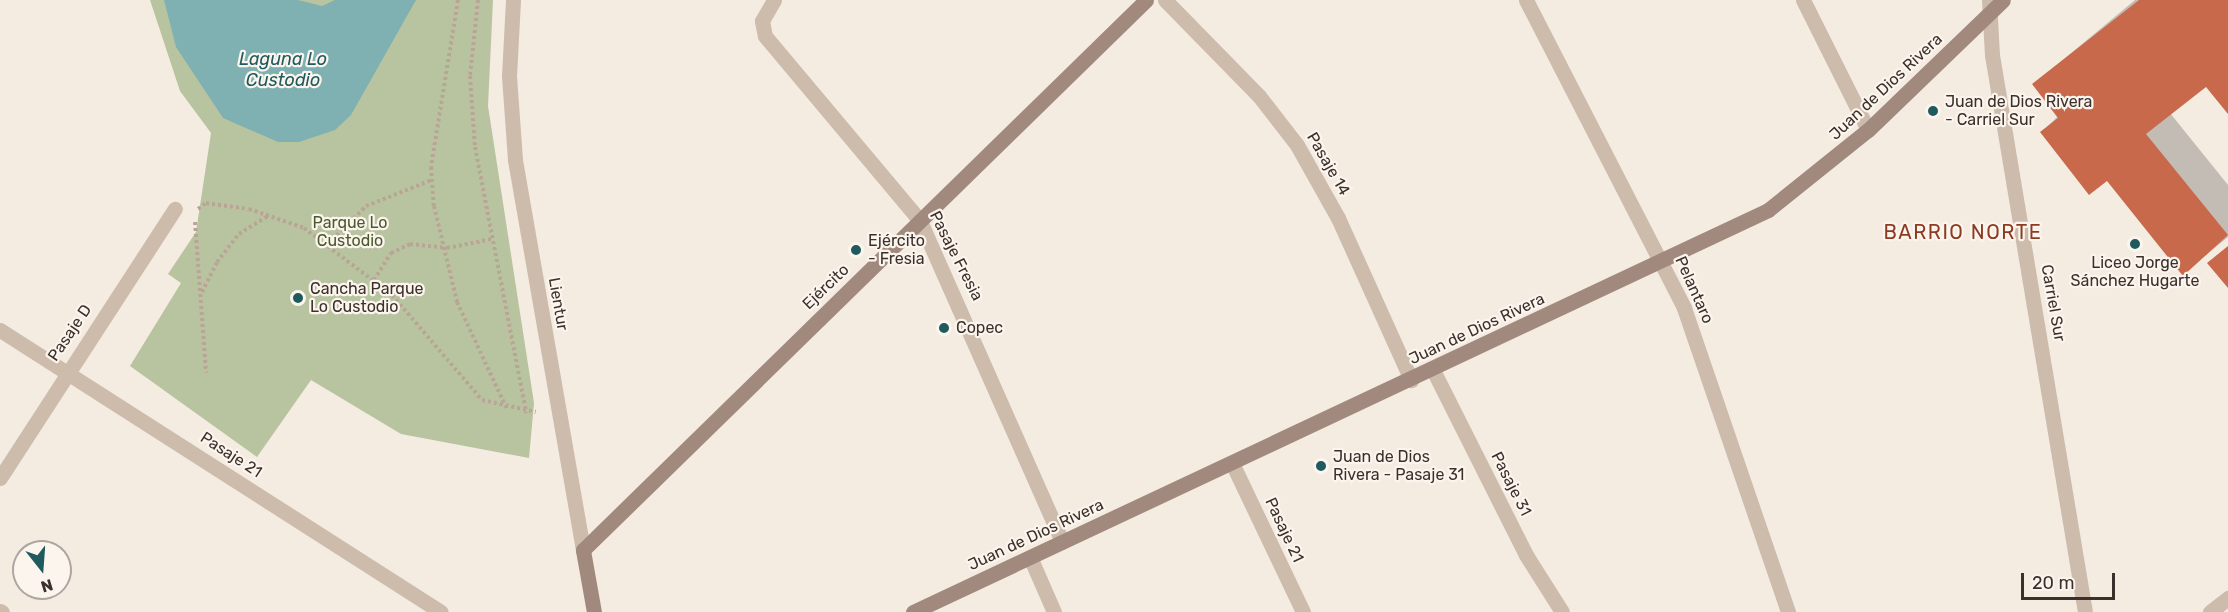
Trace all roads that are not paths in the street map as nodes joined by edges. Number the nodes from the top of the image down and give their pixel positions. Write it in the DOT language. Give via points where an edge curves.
graph roads {
  1 [pos="513,0"];
  2 [pos="774,0"];
  3 [pos="1146,0"];
  4 [pos="1165,0"];
  5 [pos="1526,0"];
  6 [pos="1803,0"];
  7 [pos="2003,0"];
  8 [pos="1989,7"];
  9 [pos="1868,130"];
  10 [pos="175,209"];
  11 [pos="920,221"];
  12 [pos="1663,262"];
  13 [pos="0,330"];
  14 [pos="67,370"];
  15 [pos="1433,370"];
  16 [pos="1411,380"];
  17 [pos="1232,463"];
  18 [pos="0,478"];
  19 [pos="1062,542"];
  20 [pos="583,550"];
  21 [pos="1030,557"];
  22 [pos="2228,598"];
  23 [pos="441,612"];
  24 [pos="594,612"];
  25 [pos="913,612"];
  26 [pos="1054,612"];
  27 [pos="1303,612"];
  28 [pos="1562,612"];
  29 [pos="1788,612"];
  30 [pos="2085,612"];
  31 [pos="2210,612"];
  1 -- 20 [label="street, Lientur" via="509,76 515,160"];
  2 -- 11 [label="street, Pasaje Fresia" via="762,21 769,41"];
  3 -- 11 [label="main road, Ejército"];
  4 -- 16 [label="street, Pasaje 14" via="1258,96 1297,145 1338,218"];
  5 -- 12 [label="street, Pelantaro"];
  6 -- 9 [label="street"];
  7 -- 8 [label="main road, Juan de Dios Rivera"];
  8 -- 9 [label="main road, Juan de Dios Rivera"];
  8 -- 30 [label="street, Carriel Sur"];
  9 -- 12 [label="main road, Juan de Dios Rivera" via="1768,210"];
  10 -- 14 [label="street, Pasaje D"];
  11 -- 19 [label="street, Pasaje Fresia"];
  11 -- 20 [label="main road, Ejército"];
  12 -- 15 [label="main road, Juan de Dios Rivera"];
  12 -- 29 [label="street, Pelantaro" via="1699,347"];
  13 -- 14 [label="street, Pasaje 21"];
  14 -- 18 [label="street, Pasaje D"];
  14 -- 23 [label="street, Pasaje 21"];
  15 -- 16 [label="main road, Juan de Dios Rivera"];
  15 -- 28 [label="street, Pasaje 31" via="1526,555"];
  16 -- 17 [label="main road, Juan de Dios Rivera"];
  17 -- 19 [label="main road, Juan de Dios Rivera"];
  17 -- 27 [label="street, Pasaje 21"];
  19 -- 21 [label="main road, Juan de Dios Rivera"];
  20 -- 24 [label="main road, Lientur"];
  21 -- 25 [label="main road, Juan de Dios Rivera"];
  21 -- 26 [label="street"];
  22 -- 31 [label="street"];
}
